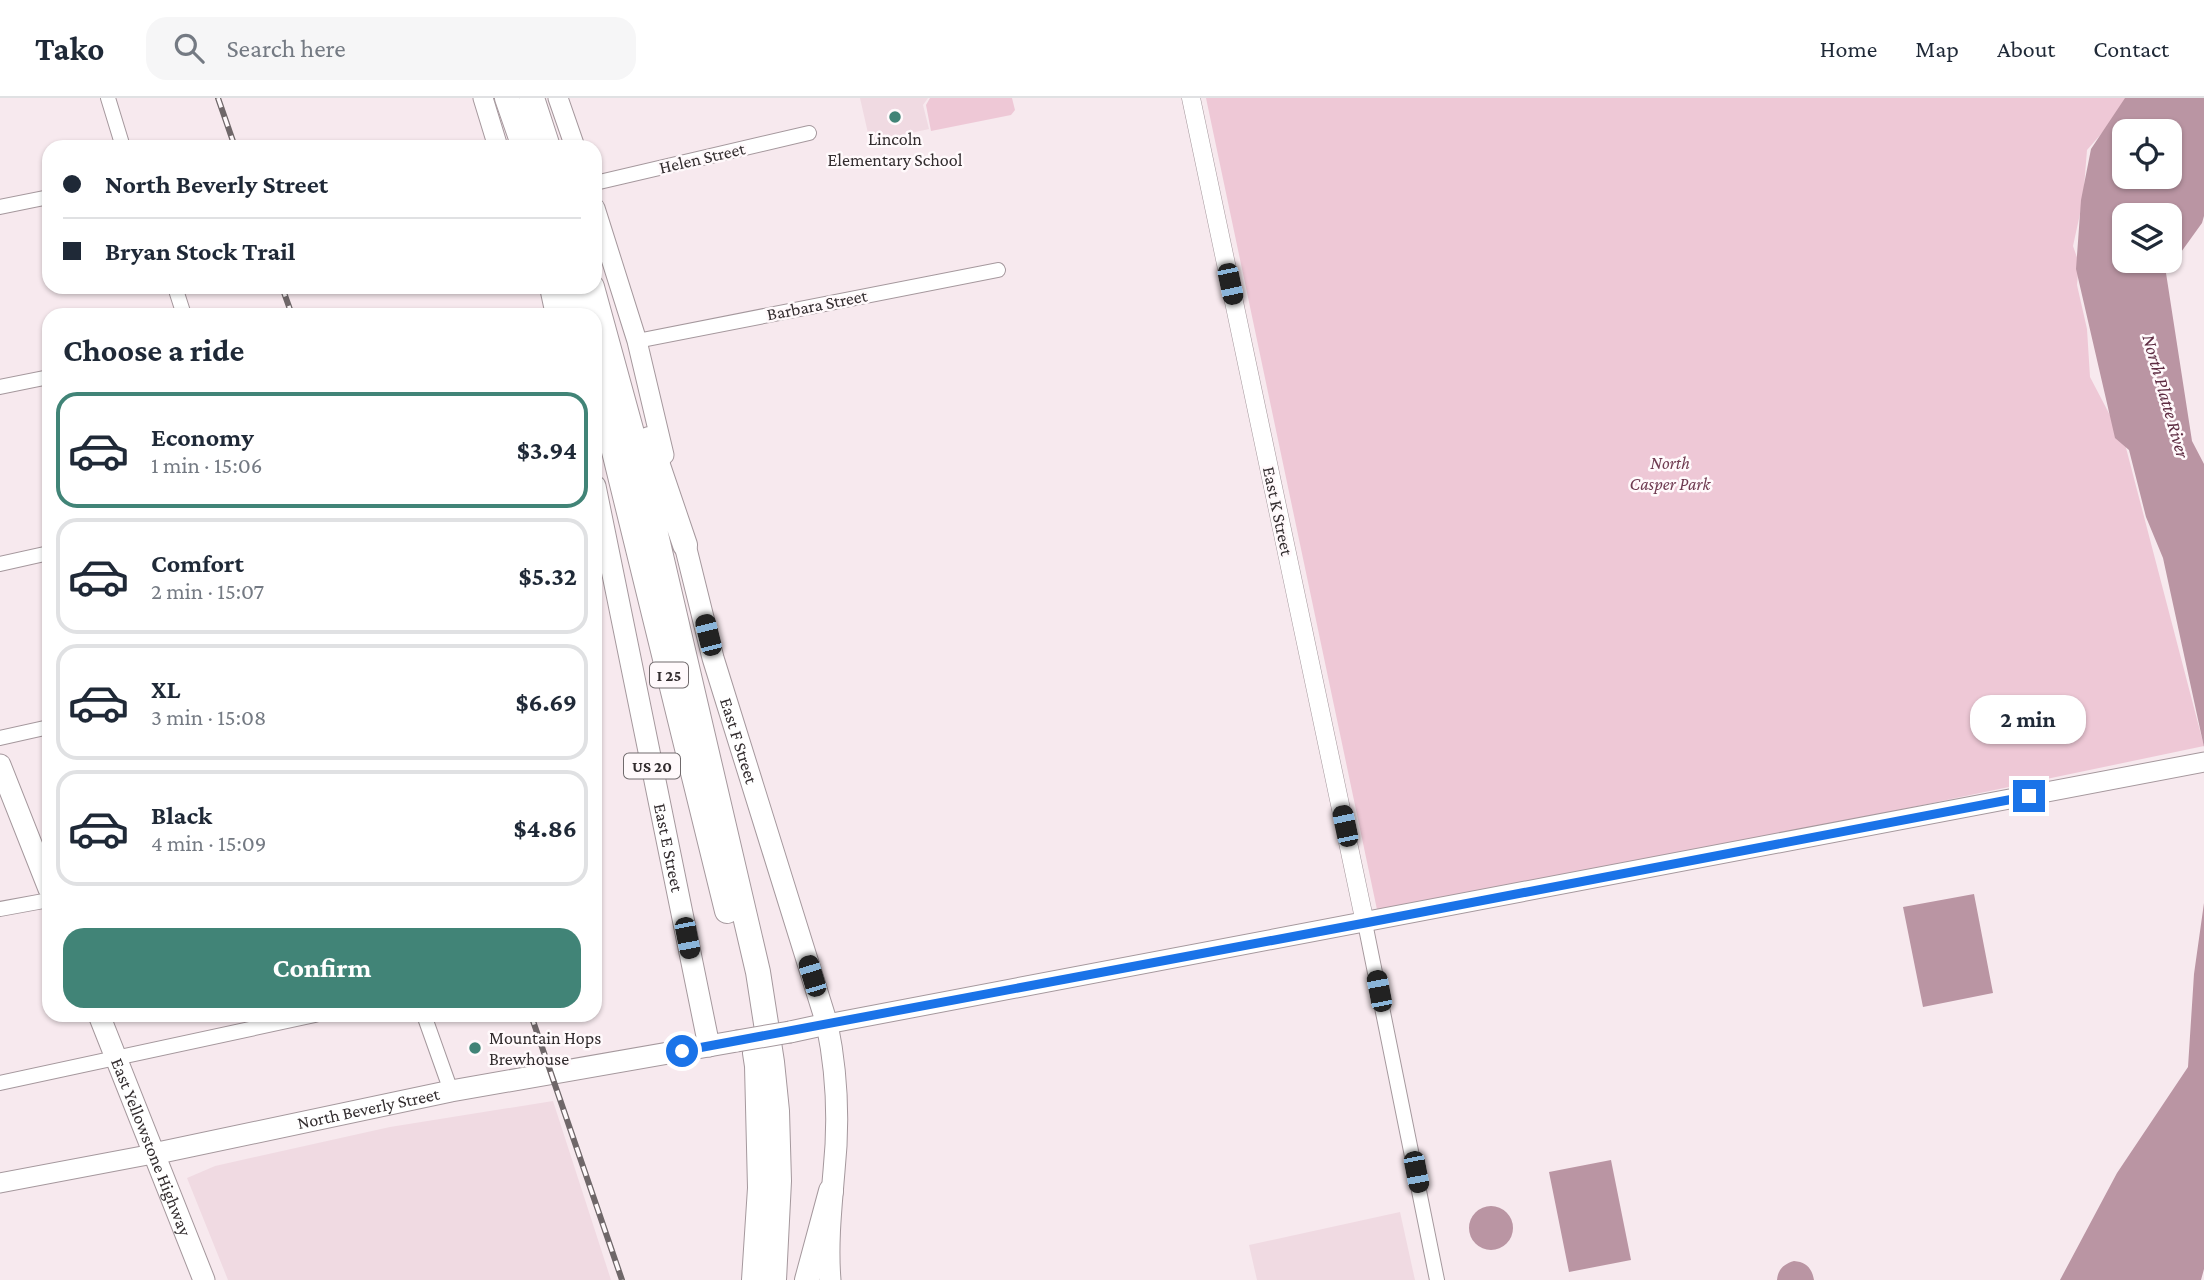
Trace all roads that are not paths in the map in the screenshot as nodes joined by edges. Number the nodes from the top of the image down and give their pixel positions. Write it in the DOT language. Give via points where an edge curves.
graph roads {
  1 [pos="108,98"];
  2 [pos="483,98"];
  3 [pos="508,98"];
  4 [pos="531,98"];
  5 [pos="558,98"];
  6 [pos="1191,98"];
  7 [pos="808,133"];
  8 [pos="121,140"];
  9 [pos="496,140"];
  10 [pos="522,140"];
  11 [pos="546,140"];
  12 [pos="573,140"];
  13 [pos="602,181"];
  14 [pos="42,198"];
  15 [pos="0,207"];
  16 [pos="602,230"];
  17 [pos="998,270"];
  18 [pos="602,309"];
  19 [pos="602,317"];
  20 [pos="637,341"];
  21 [pos="42,378"];
  22 [pos="0,387"];
  23 [pos="602,402"];
  24 [pos="602,520"];
  25 [pos="685,545"];
  26 [pos="42,555"];
  27 [pos="0,565"];
  28 [pos="42,729"];
  29 [pos="0,738"];
  30 [pos="2204,762"];
  31 [pos="0,765"];
  32 [pos="42,871"];
  33 [pos="42,901"];
  34 [pos="0,909"];
  35 [pos="1365,923"];
  36 [pos="102,1022"];
  37 [pos="283,1022"];
  38 [pos="426,1022"];
  39 [pos="827,1024"];
  40 [pos="709,1046"];
  41 [pos="118,1058"];
  42 [pos="0,1083"];
  43 [pos="451,1091"];
  44 [pos="153,1154"];
  45 [pos="0,1183"];
  46 [pos="831,1191"];
  47 [pos="204,1280"];
  48 [pos="754,1280"];
  49 [pos="774,1280"];
  50 [pos="807,1280"];
  51 [pos="830,1280"];
  52 [pos="1437,1280"];
  1 -- 8 [label="street"];
  2 -- 9 [label="main road"];
  3 -- 10 [label="highway"];
  4 -- 11 [label="highway"];
  5 -- 12 [label="main road"];
  6 -- 35 [label="street, East K Street"];
  7 -- 13 [label="street, Helen Street"];
  14 -- 15 [label="street"];
  16 -- 20 [label="main road, East F Street"];
  17 -- 20 [label="street, Barbara Street"];
  18 -- 25 [label="highway"];
  19 -- 49 [label="highway, I 25" via="758,972 777,1111"];
  20 -- 25 [label="main road, East F Street"];
  21 -- 22 [label="street"];
  23 -- 48 [label="highway, I 25" via="743,976 757,1066 760,1188"];
  24 -- 40 [label="main road, East E Street / US 20"];
  25 -- 39 [label="main road, East F Street" via="713,658"];
  26 -- 27 [label="street"];
  28 -- 29 [label="street"];
  30 -- 35 [label="main road"];
  31 -- 32 [label="main road"];
  33 -- 34 [label="street"];
  35 -- 39 [label="main road"];
  35 -- 52 [label="street"];
  36 -- 41 [label="main road, East Yellowstone Highway"];
  37 -- 41 [label="street"];
  38 -- 43 [label="street"];
  39 -- 40 [label="main road, North Beverly Street, bridge"];
  39 -- 46 [label="main road, East F Street" via="836,1104"];
  40 -- 43 [label="main road, North Beverly Street"];
  41 -- 42 [label="street"];
  41 -- 44 [label="main road, East Yellowstone Highway"];
  43 -- 44 [label="main road, North Beverly Street"];
  44 -- 45 [label="main road, North Beverly Street"];
  44 -- 47 [label="main road, East Yellowstone Highway"];
  46 -- 50 [label="highway"];
  46 -- 51 [label="main road, East F Street"];
}
